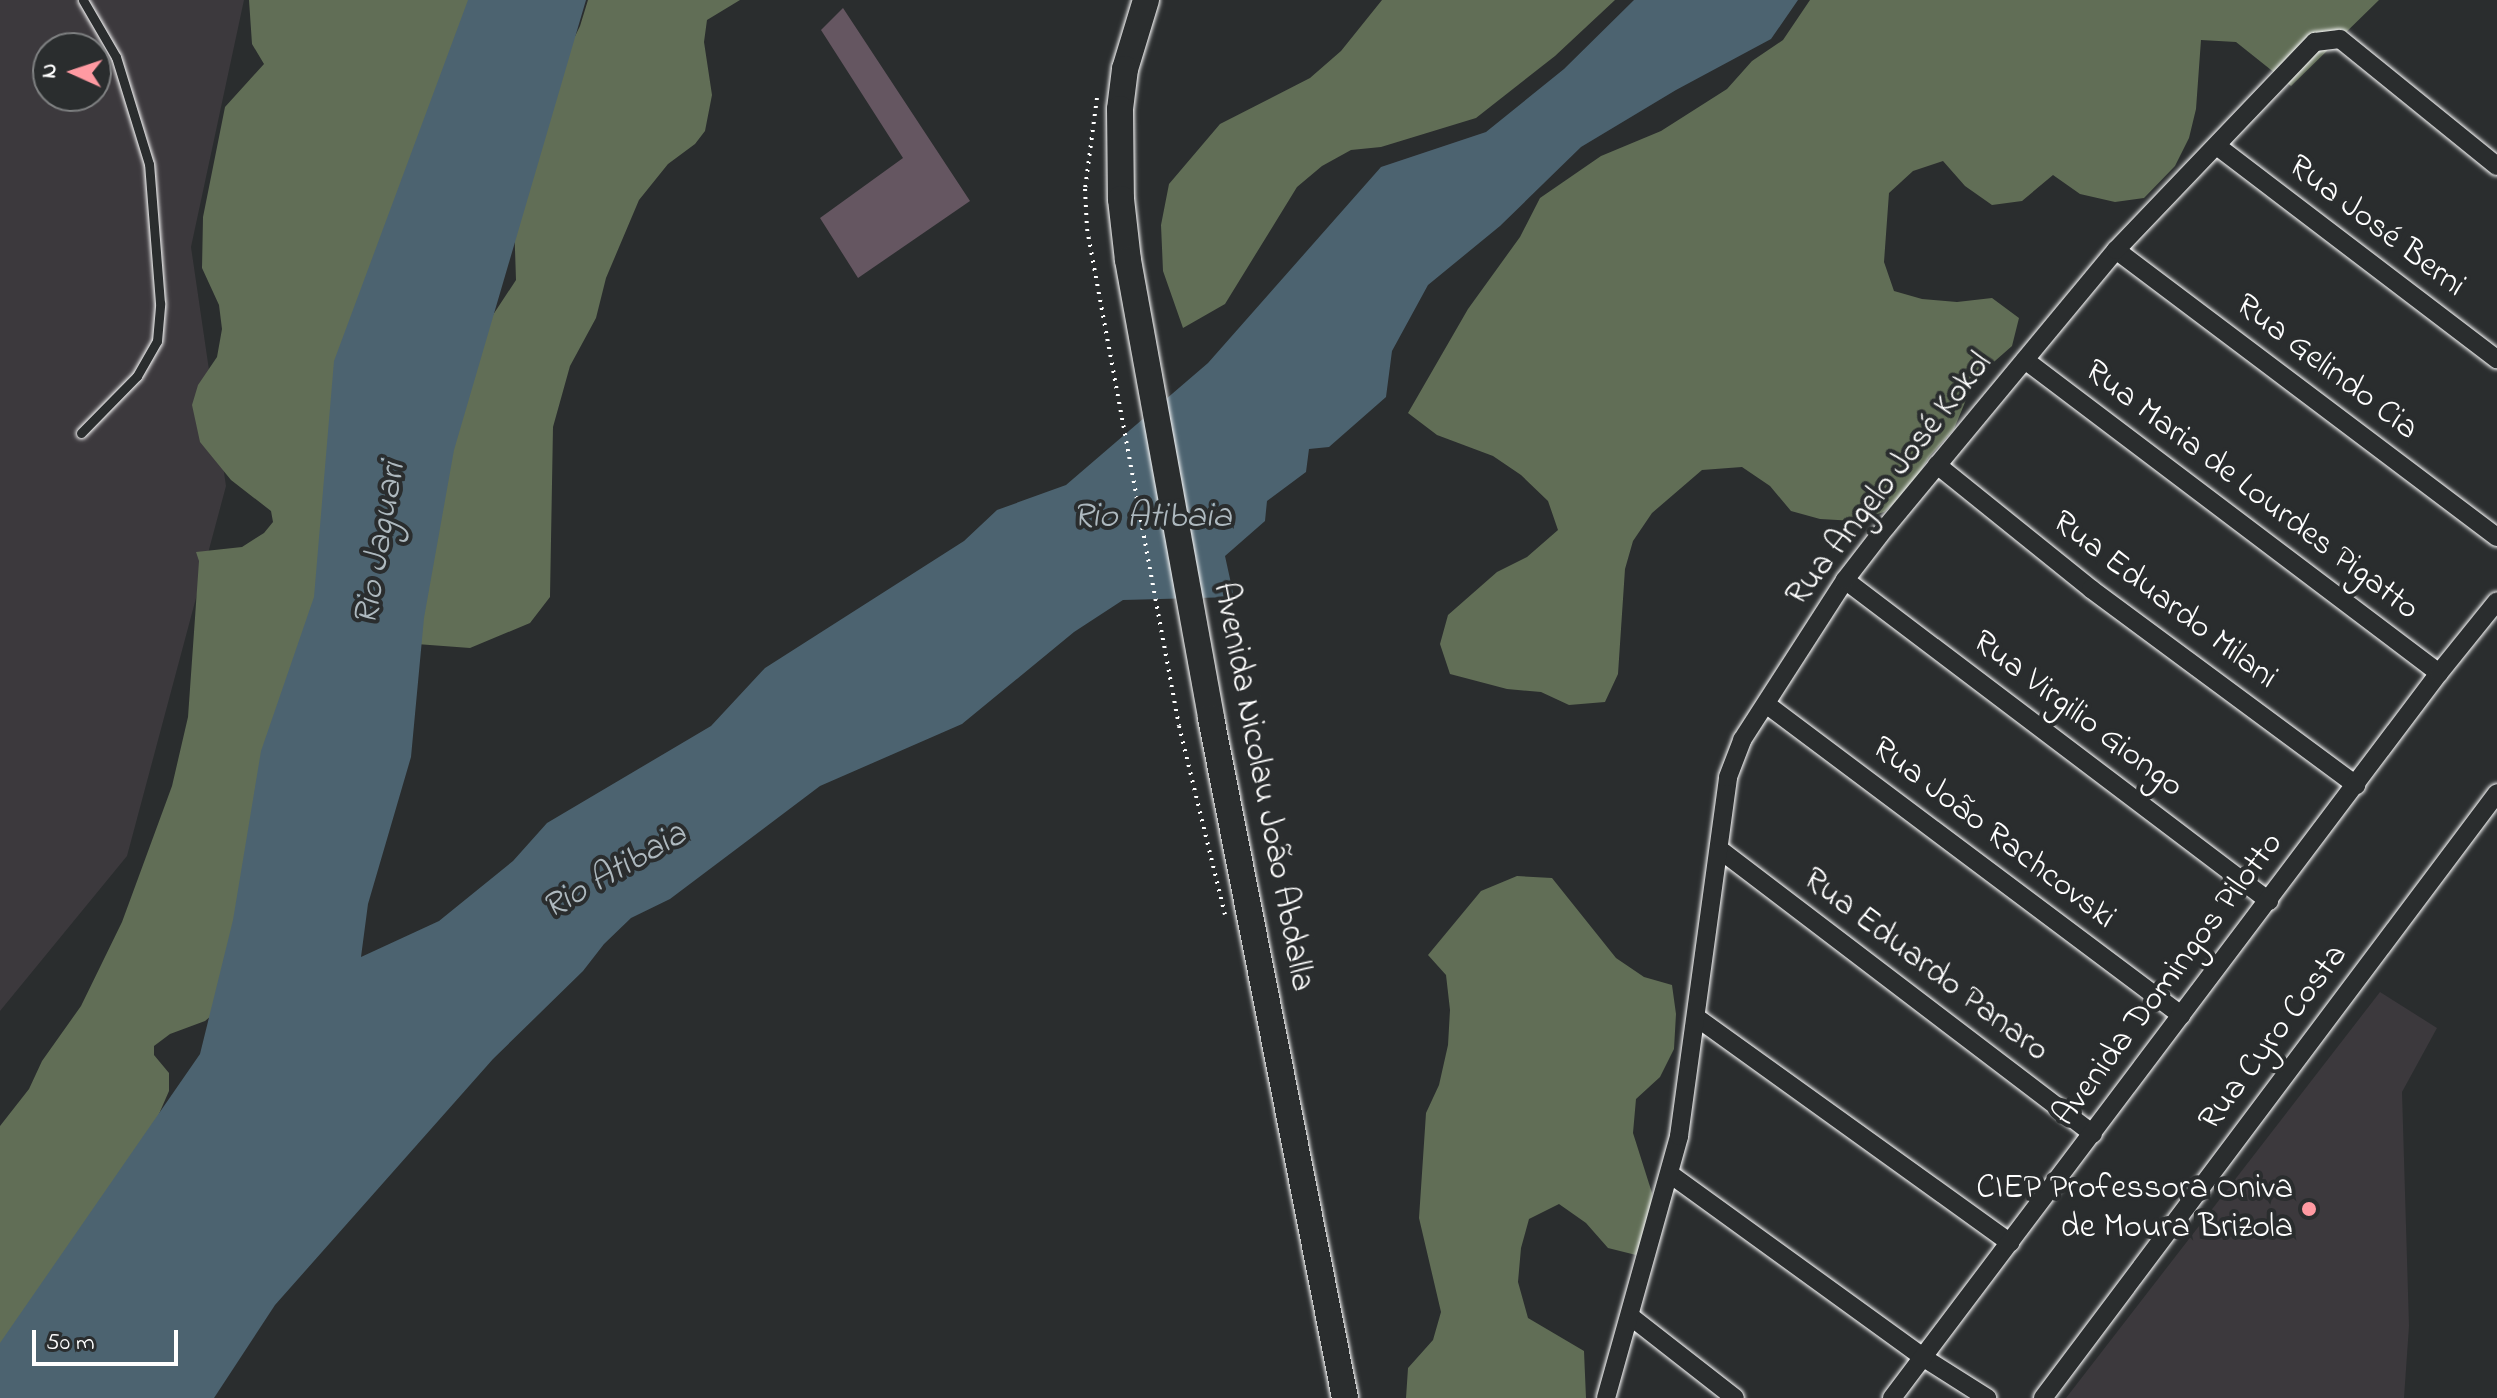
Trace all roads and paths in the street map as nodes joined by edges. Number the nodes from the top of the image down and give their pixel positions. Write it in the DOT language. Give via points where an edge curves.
graph roads {
  1 [pos="83,0"];
  2 [pos="1146,0"];
  3 [pos="2217,146"];
  4 [pos="2497,166"];
  5 [pos="2116,250"];
  6 [pos="1103,329"];
  7 [pos="2497,359"];
  8 [pos="2025,360"];
  9 [pos="81,433"];
  10 [pos="1937,465"];
  11 [pos="2497,537"];
  12 [pos="1845,580"];
  13 [pos="2497,601"];
  14 [pos="2439,673"];
  15 [pos="1766,704"];
  16 [pos="1179,726"];
  17 [pos="2356,785"];
  18 [pos="2497,793"];
  19 [pos="1719,849"];
  20 [pos="2269,901"];
  21 [pos="2181,1015"];
  22 [pos="1696,1017"];
  23 [pos="2093,1134"];
  24 [pos="1670,1174"];
  25 [pos="2010,1243"];
  26 [pos="1630,1316"];
  27 [pos="1924,1358"];
  28 [pos="1345,1398"];
  29 [pos="1606,1398"];
  30 [pos="1735,1398"];
  31 [pos="1892,1398"];
  32 [pos="1987,1398"];
  33 [pos="2043,1398"];
  1 -- 9 [label="lane" via="116,57 149,164 160,303 157,341 137,376"];
  2 -- 28 [label="main road, Avenida Nicolau João Abdalla" via="1125,69 1118,150 1137,322"];
  3 -- 4 [label="street, Rua Angelo José Kokol" via="2315,42 2340,39"];
  3 -- 5 [label="street, Rua Angelo José Kokol"];
  3 -- 7 [label="street, Rua José Berni"];
  5 -- 8 [label="street, Rua Angelo José Kokol"];
  5 -- 11 [label="street, Rua Gelindo Cia"];
  6 -- 16 [label="path"];
  8 -- 10 [label="street, Rua Angelo José Kokol"];
  8 -- 14 [label="street, Rua Maria de Lourdes Pigatto"];
  10 -- 12 [label="street, Rua Angelo José Kokol"];
  10 -- 17 [label="street, Rua Eduardo Milani" via="2091,589"];
  12 -- 15 [label="street, Rua Angelo José Kokol"];
  12 -- 20 [label="street, Rua Virgilio Giongo"];
  13 -- 14 [label="street, Avenida Domingos Pilotto"];
  14 -- 17 [label="street, Avenida Domingos Pilotto"];
  15 -- 19 [label="street, Rua Angelo José Kokol" via="1742,740 1728,777"];
  15 -- 21 [label="street, Rua João Rachcovski"];
  17 -- 20 [label="street, Avenida Domingos Pilotto"];
  18 -- 33 [label="street, Rua Cyro Costa"];
  19 -- 22 [label="street, Rua Angelo José Kokol"];
  19 -- 23 [label="street, Rua Eduardo Panaro"];
  20 -- 21 [label="street, Avenida Domingos Pilotto"];
  21 -- 23 [label="street, Avenida Domingos Pilotto"];
  22 -- 24 [label="street, Rua Angelo José Kokol"];
  22 -- 25 [label="street"];
  23 -- 25 [label="street, Avenida Domingos Pilotto"];
  24 -- 26 [label="street, Rua Angelo José Kokol"];
  24 -- 27 [label="street"];
  25 -- 27 [label="street, Avenida Domingos Pilotto"];
  26 -- 29 [label="street, Rua Angelo José Kokol"];
  26 -- 30 [label="street"];
  27 -- 31 [label="street, Avenida Domingos Pilotto"];
  27 -- 32 [label="street"];
}
